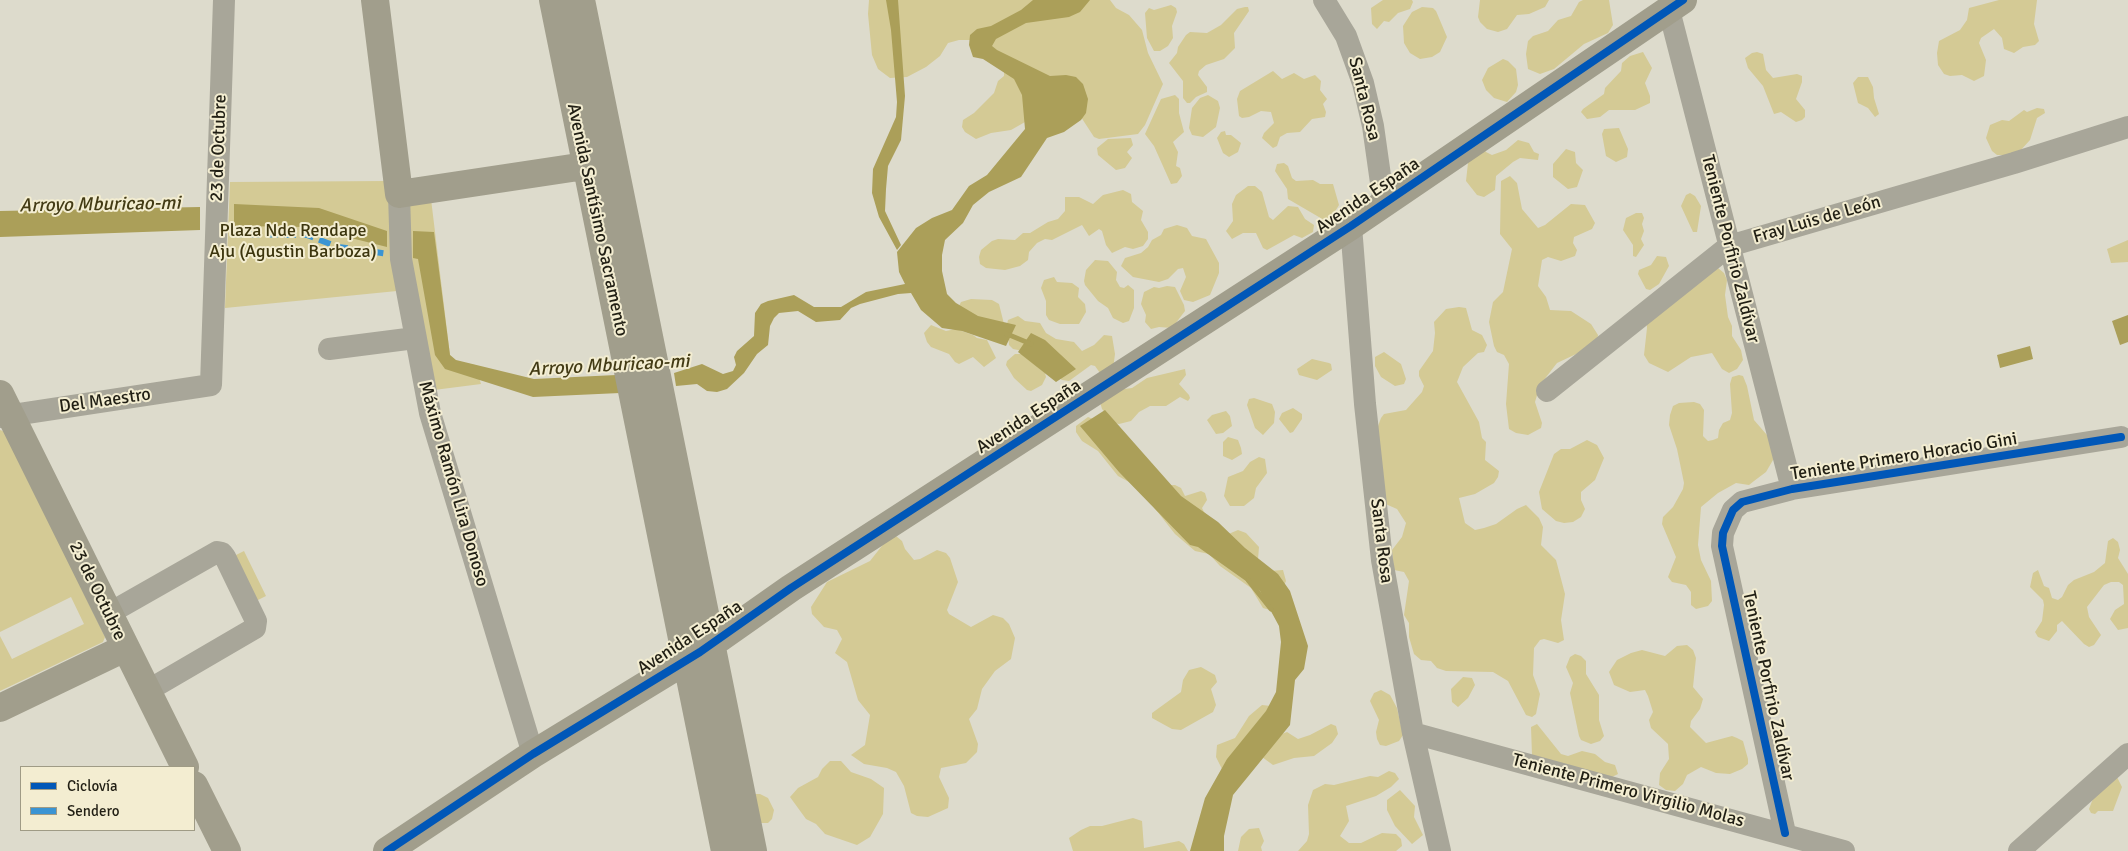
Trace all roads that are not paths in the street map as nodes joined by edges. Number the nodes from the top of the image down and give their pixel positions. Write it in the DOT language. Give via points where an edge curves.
graph roads {
  1 [pos="224,0"];
  2 [pos="375,0"];
  3 [pos="553,0"];
  4 [pos="581,0"];
  5 [pos="1324,0"];
  6 [pos="1676,5"];
  7 [pos="2128,127"];
  8 [pos="614,162"];
  9 [pos="586,166"];
  10 [pos="399,194"];
  11 [pos="1384,204"];
  12 [pos="1352,226"];
  13 [pos="1729,246"];
  14 [pos="415,338"];
  15 [pos="329,349"];
  16 [pos="640,364"];
  17 [pos="211,385"];
  18 [pos="1547,390"];
  19 [pos="3,409"];
  20 [pos="2121,437"];
  21 [pos="1792,489"];
  22 [pos="1722,546"];
  23 [pos="108,614"];
  24 [pos="713,643"];
  25 [pos="115,653"];
  26 [pos="688,659"];
  27 [pos="147,691"];
  28 [pos="0,708"];
  29 [pos="1413,733"];
  30 [pos="533,754"];
  31 [pos="2128,754"];
  32 [pos="184,766"];
  33 [pos="195,786"];
  34 [pos="1785,833"];
  35 [pos="227,851"];
  36 [pos="387,851"];
  37 [pos="725,851"];
  38 [pos="753,851"];
  39 [pos="1440,851"];
  40 [pos="1844,851"];
  41 [pos="2019,851"];
  1 -- 17 [label="street, 23 de Octubre"];
  2 -- 10 [label="main road, Máximo Ramón Lira Donoso"];
  3 -- 9 [label="main road, Avenida Santísimo Sacramento"];
  4 -- 8 [label="main road, Avenida Santísimo Sacramento"];
  5 -- 11 [label="street, Santa Rosa" via="1346,36 1363,83"];
  6 -- 11 [label="main road, Avenida España"];
  6 -- 13 [label="street, Teniente Porfirio Zaldívar"];
  7 -- 13 [label="street, Fray Luis de León" via="2014,164"];
  8 -- 9 [label="main road"];
  8 -- 16 [label="main road, Avenida Santísimo Sacramento"];
  9 -- 10 [label="main road"];
  9 -- 16 [label="main road, Avenida Santísimo Sacramento"];
  10 -- 14 [label="street, Máximo Ramón Lira Donoso" via="401,259"];
  11 -- 12 [label="main road, Avenida España"];
  12 -- 24 [label="main road, Avenida España" via="791,588"];
  12 -- 29 [label="street, Santa Rosa" via="1365,404 1382,560"];
  13 -- 18 [label="street, Fray Luis de León"];
  13 -- 21 [label="street, Teniente Porfirio Zaldívar"];
  14 -- 15 [label="street"];
  14 -- 30 [label="street, Máximo Ramón Lira Donoso" via="430,413"];
  16 -- 24 [label="main road, Avenida Santísimo Sacramento"];
  16 -- 26 [label="main road, Avenida Santísimo Sacramento"];
  17 -- 19 [label="street, Del Maestro"];
  19 -- 23 [label="main road, 23 de Octubre"];
  20 -- 21 [label="street, Teniente Primero Horacio Gini"];
  21 -- 22 [label="street, Teniente Primero Horacio Gini" via="1742,502 1732,510 1723,533"];
  22 -- 34 [label="street, Teniente Porfirio Zaldívar"];
  23 -- 25 [label="main road, 23 de Octubre"];
  23 -- 27 [label="street" via="217,552 225,557 256,621 255,628"];
  24 -- 26 [label="main road, Avenida España"];
  24 -- 38 [label="main road, Avenida Santísimo Sacramento"];
  25 -- 27 [label="main road, 23 de Octubre"];
  25 -- 28 [label="main road"];
  26 -- 30 [label="main road, Avenida España"];
  26 -- 37 [label="main road, Avenida Santísimo Sacramento"];
  27 -- 32 [label="main road, 23 de Octubre"];
  29 -- 34 [label="street, Teniente Primero Virgilio Molas"];
  29 -- 39 [label="street, Santa Rosa"];
  30 -- 36 [label="main road, Avenida España"];
  31 -- 41 [label="street"];
  33 -- 35 [label="main road"];
  34 -- 40 [label="street, Teniente Primero Virgilio Molas"];
}
